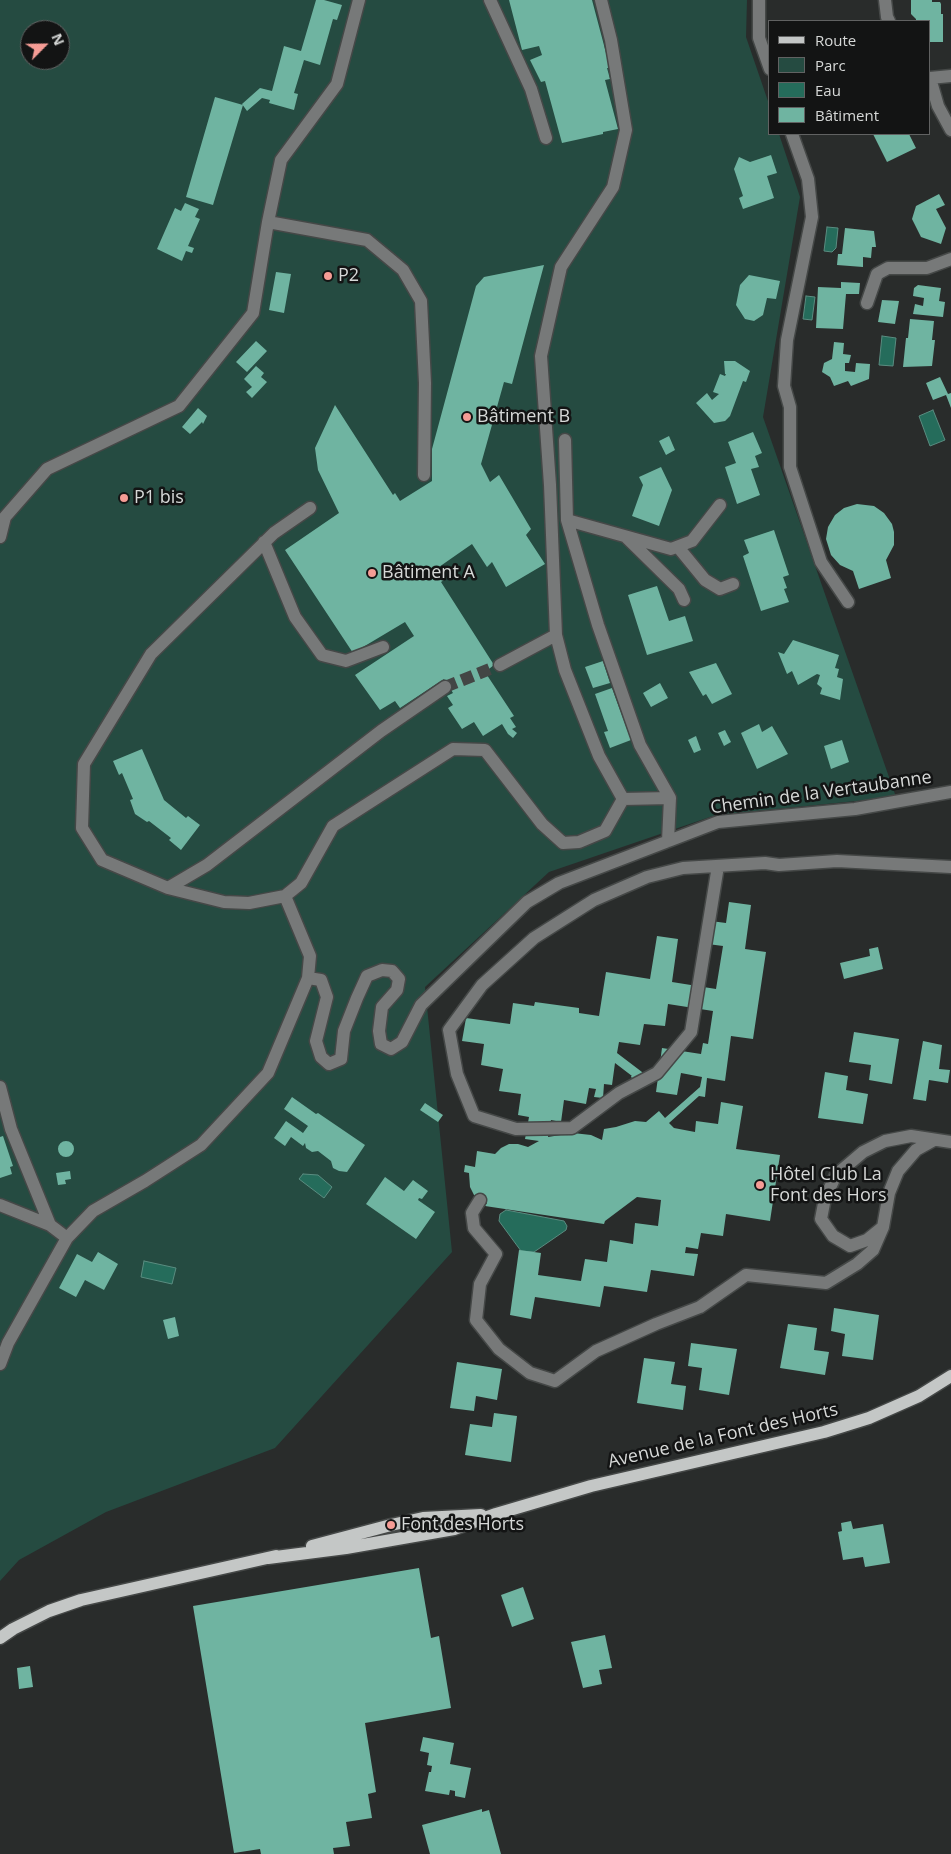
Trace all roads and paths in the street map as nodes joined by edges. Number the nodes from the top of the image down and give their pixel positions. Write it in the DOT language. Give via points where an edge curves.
graph roads {
  1 [pos="359,0"];
  2 [pos="490,0"];
  3 [pos="601,0"];
  4 [pos="759,0"];
  5 [pos="885,0"];
  6 [pos="888,20"];
  7 [pos="768,64"];
  8 [pos="951,76"];
  9 [pos="931,78"];
  10 [pos="931,82"];
  11 [pos="951,130"];
  12 [pos="792,135"];
  13 [pos="546,138"];
  14 [pos="268,222"];
  15 [pos="951,259"];
  16 [pos="867,303"];
  17 [pos="565,440"];
  18 [pos="424,475"];
  19 [pos="720,505"];
  20 [pos="310,508"];
  21 [pos="2,516"];
  22 [pos="566,520"];
  23 [pos="624,535"];
  24 [pos="0,537"];
  25 [pos="264,542"];
  26 [pos="678,547"];
  27 [pos="733,584"];
  28 [pos="684,600"];
  29 [pos="848,602"];
  30 [pos="556,635"];
  31 [pos="383,647"];
  32 [pos="500,665"];
  33 [pos="445,687"];
  34 [pos="951,792"];
  35 [pos="670,798"];
  36 [pos="623,799"];
  37 [pos="668,842"];
  38 [pos="718,866"];
  39 [pos="951,867"];
  40 [pos="168,888"];
  41 [pos="285,896"];
  42 [pos="308,978"];
  43 [pos="0,1087"];
  44 [pos="934,1140"];
  45 [pos="951,1142"];
  46 [pos="480,1200"];
  47 [pos="0,1205"];
  48 [pos="50,1225"];
  49 [pos="883,1227"];
  50 [pos="67,1238"];
  51 [pos="0,1364"];
  52 [pos="951,1376"];
  53 [pos="0,1638"];
  1 -- 14 [label="street" via="337,84 281,160"];
  2 -- 13 [label="street" via="531,88"];
  3 -- 30 [label="street" via="626,130 613,187 561,266 541,356"];
  4 -- 7 [label="street" via="759,38"];
  5 -- 6 [label="street"];
  8 -- 9 [label="street"];
  10 -- 11 [label="street" via="938,106"];
  12 -- 29 [label="street" via="808,179 812,216 787,340 784,386 790,407 790,467 821,562"];
  14 -- 18 [label="street" via="367,240 403,270 421,301 425,383"];
  14 -- 21 [label="street" via="253,313 179,406 47,469"];
  15 -- 16 [label="street" via="927,268 888,268 877,274"];
  17 -- 22 [label="street"];
  19 -- 26 [label="street" via="692,541"];
  20 -- 25 [label="street"];
  21 -- 24 [label="street"];
  22 -- 23 [label="street"];
  22 -- 35 [label="street" via="598,626 640,745"];
  23 -- 26 [label="street" via="670,550"];
  23 -- 28 [label="street" via="679,590"];
  25 -- 31 [label="street" via="295,617 322,655 346,661"];
  25 -- 40 [label="street" via="151,654 84,764 82,828 102,860"];
  26 -- 27 [label="street" via="705,580 720,589"];
  30 -- 32 [label="street"];
  30 -- 36 [label="street" via="565,670 599,756"];
  33 -- 40 [label="street" via="381,731 207,866"];
  34 -- 37 [label="street, Chemin de la Vertaubanne" via="855,809 718,822"];
  35 -- 36 [label="street"];
  35 -- 37 [label="street"];
  36 -- 41 [label="street" via="605,831 579,842 563,843 542,824 485,750 453,749 333,826 301,883"];
  37 -- 42 [label="street, Chemin de la Vertaubanne" via="559,883 527,902 421,1005 402,1042 391,1049 381,1044 379,1032 382,1007 397,990 399,979 392,971 382,970 367,976 344,1031 341,1059 329,1064 321,1057 316,1041 327,996 321,980"];
  38 -- 38 [label="street" via="683,868 647,877 594,900 534,938 482,985 449,1030 457,1074 474,1116 516,1130 572,1128 619,1093 657,1073 691,1032"];
  38 -- 39 [label="street" via="837,861"];
  40 -- 41 [label="street" via="224,902 249,903"];
  41 -- 42 [label="street" via="310,956"];
  42 -- 50 [label="street" via="268,1073 201,1145 145,1182 93,1210"];
  43 -- 48 [label="street" via="11,1128"];
  44 -- 45 [label="street"];
  44 -- 49 [label="street" via="916,1150 898,1171 889,1192"];
  44 -- 49 [label="street" via="911,1136 885,1141 863,1152 836,1175 825,1198 822,1219 833,1236 850,1246 867,1240"];
  46 -- 49 [label="street" via="472,1213 474,1228 496,1254 480,1284 476,1320 499,1349 530,1373 555,1381 596,1351 700,1307 746,1275 826,1283 857,1264 872,1250"];
  47 -- 48 [label="street"];
  48 -- 50 [label="street"];
  50 -- 51 [label="street" via="8,1343"];
  52 -- 53 [label="main road, Avenue de la Font des Horts" via="919,1396 869,1418 824,1432 591,1486 496,1514 423,1518 268,1558 81,1600 49,1611"];
}
